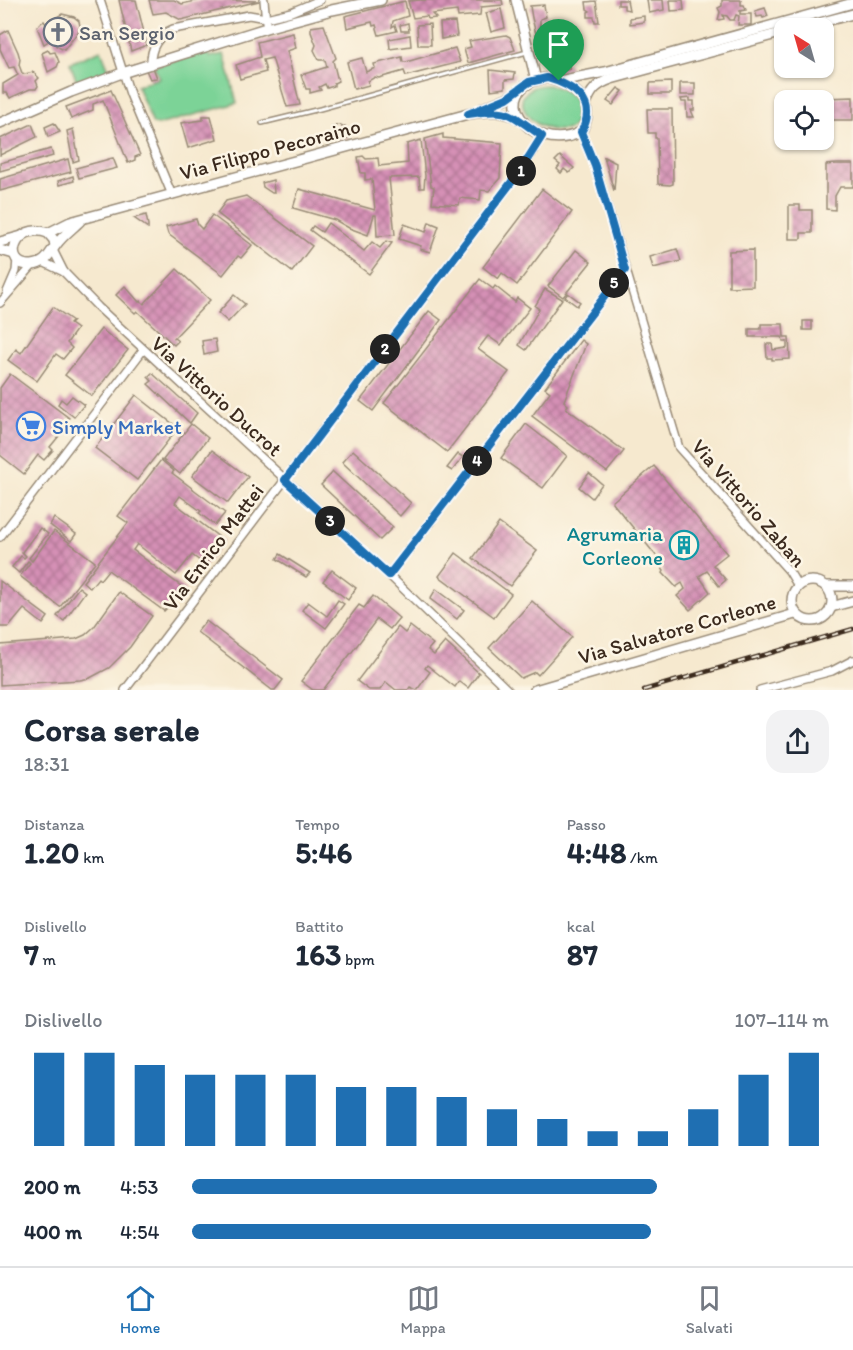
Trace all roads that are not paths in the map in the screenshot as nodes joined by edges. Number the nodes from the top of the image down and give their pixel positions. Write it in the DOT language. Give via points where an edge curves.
graph roads {
  1 [pos="100,0"];
  2 [pos="264,0"];
  3 [pos="320,0"];
  4 [pos="381,0"];
  5 [pos="516,0"];
  6 [pos="853,3"];
  7 [pos="332,10"];
  8 [pos="853,14"];
  9 [pos="834,19"];
  10 [pos="266,23"];
  11 [pos="774,35"];
  12 [pos="529,51"];
  13 [pos="151,65"];
  14 [pos="122,73"];
  15 [pos="536,80"];
  16 [pos="559,81"];
  17 [pos="521,90"];
  18 [pos="586,104"];
  19 [pos="468,114"];
  20 [pos="522,120"];
  21 [pos="0,123"];
  22 [pos="262,123"];
  23 [pos="581,132"];
  24 [pos="542,136"];
  25 [pos="172,195"];
  26 [pos="81,219"];
  27 [pos="48,233"];
  28 [pos="22,236"];
  29 [pos="0,242"];
  30 [pos="54,248"];
  31 [pos="0,250"];
  32 [pos="15,257"];
  33 [pos="43,262"];
  34 [pos="33,264"];
  35 [pos="625,270"];
  36 [pos="63,272"];
  37 [pos="6,295"];
  38 [pos="0,303"];
  39 [pos="143,350"];
  40 [pos="285,480"];
  41 [pos="0,537"];
  42 [pos="389,575"];
  43 [pos="798,586"];
  44 [pos="826,586"];
  45 [pos="853,586"];
  46 [pos="853,601"];
  47 [pos="831,607"];
  48 [pos="795,614"];
  49 [pos="853,660"];
  50 [pos="125,690"];
  51 [pos="508,690"];
  52 [pos="535,690"];
  53 [pos="760,690"];
  1 -- 14 [label="street"];
  2 -- 10 [label="street"];
  3 -- 7 [label="street"];
  3 -- 10 [label="street"];
  4 -- 7 [label="street"];
  5 -- 12 [label="street"];
  6 -- 16 [label="street" via="605,72"];
  7 -- 10 [label="street"];
  8 -- 9 [label="street"];
  10 -- 13 [label="street"];
  10 -- 13 [label="street" via="249,15 173,29 163,33 150,52"];
  11 -- 18 [label="street" via="611,79 598,84"];
  12 -- 15 [label="street"];
  12 -- 22 [label="lane"];
  13 -- 14 [label="street"];
  14 -- 21 [label="street"];
  14 -- 25 [label="street"];
  15 -- 16 [label="street"];
  15 -- 17 [label="street"];
  16 -- 18 [label="street"];
  17 -- 19 [label="street, Via Filippo Pecoraino"];
  17 -- 20 [label="street" via="516,103"];
  18 -- 23 [label="street" via="588,115"];
  19 -- 20 [label="street, Via Filippo Pecoraino" via="503,111"];
  19 -- 25 [label="street, Via Filippo Pecoraino"];
  20 -- 24 [label="street"];
  23 -- 24 [label="street" via="564,138"];
  23 -- 35 [label="street, Via Vittorio Zaban" via="595,166"];
  24 -- 40 [label="street, Via Enrico Mattei" via="520,171"];
  25 -- 26 [label="street, Via Filippo Pecoraino"];
  26 -- 27 [label="street, Via Filippo Pecoraino"];
  26 -- 30 [label="street"];
  27 -- 28 [label="street, Via Filippo Pecoraino" via="37,230"];
  27 -- 30 [label="street"];
  28 -- 29 [label="street, Via Filippo Pecoraino"];
  28 -- 32 [label="street" via="14,245"];
  30 -- 33 [label="street"];
  30 -- 36 [label="street"];
  31 -- 32 [label="street"];
  32 -- 34 [label="street" via="24,264"];
  32 -- 37 [label="street" via="16,271"];
  33 -- 34 [label="street"];
  33 -- 36 [label="street"];
  34 -- 37 [label="street"];
  35 -- 42 [label="street"];
  35 -- 43 [label="street, Via Vittorio Zaban" via="679,448"];
  36 -- 39 [label="street, Via Vittorio Ducrot"];
  37 -- 38 [label="street"];
  39 -- 40 [label="street, Via Vittorio Ducrot"];
  39 -- 41 [label="street"];
  40 -- 42 [label="street, Via Vittorio Ducrot"];
  40 -- 50 [label="street, Via Enrico Mattei"];
  42 -- 51 [label="street, Via Vittorio Ducrot"];
  43 -- 44 [label="street, Via Salvatore Corleone" via="817,581"];
  43 -- 48 [label="street, Via Salvatore Corleone" via="792,594"];
  44 -- 45 [label="street, Via Salvatore Corleone"];
  44 -- 47 [label="street"];
  46 -- 47 [label="street, Via Salvatore Corleone"];
  47 -- 48 [label="street, Via Salvatore Corleone" via="815,621"];
  48 -- 52 [label="street, Via Salvatore Corleone"];
  49 -- 53 [label="street" via="832,671"];
}
